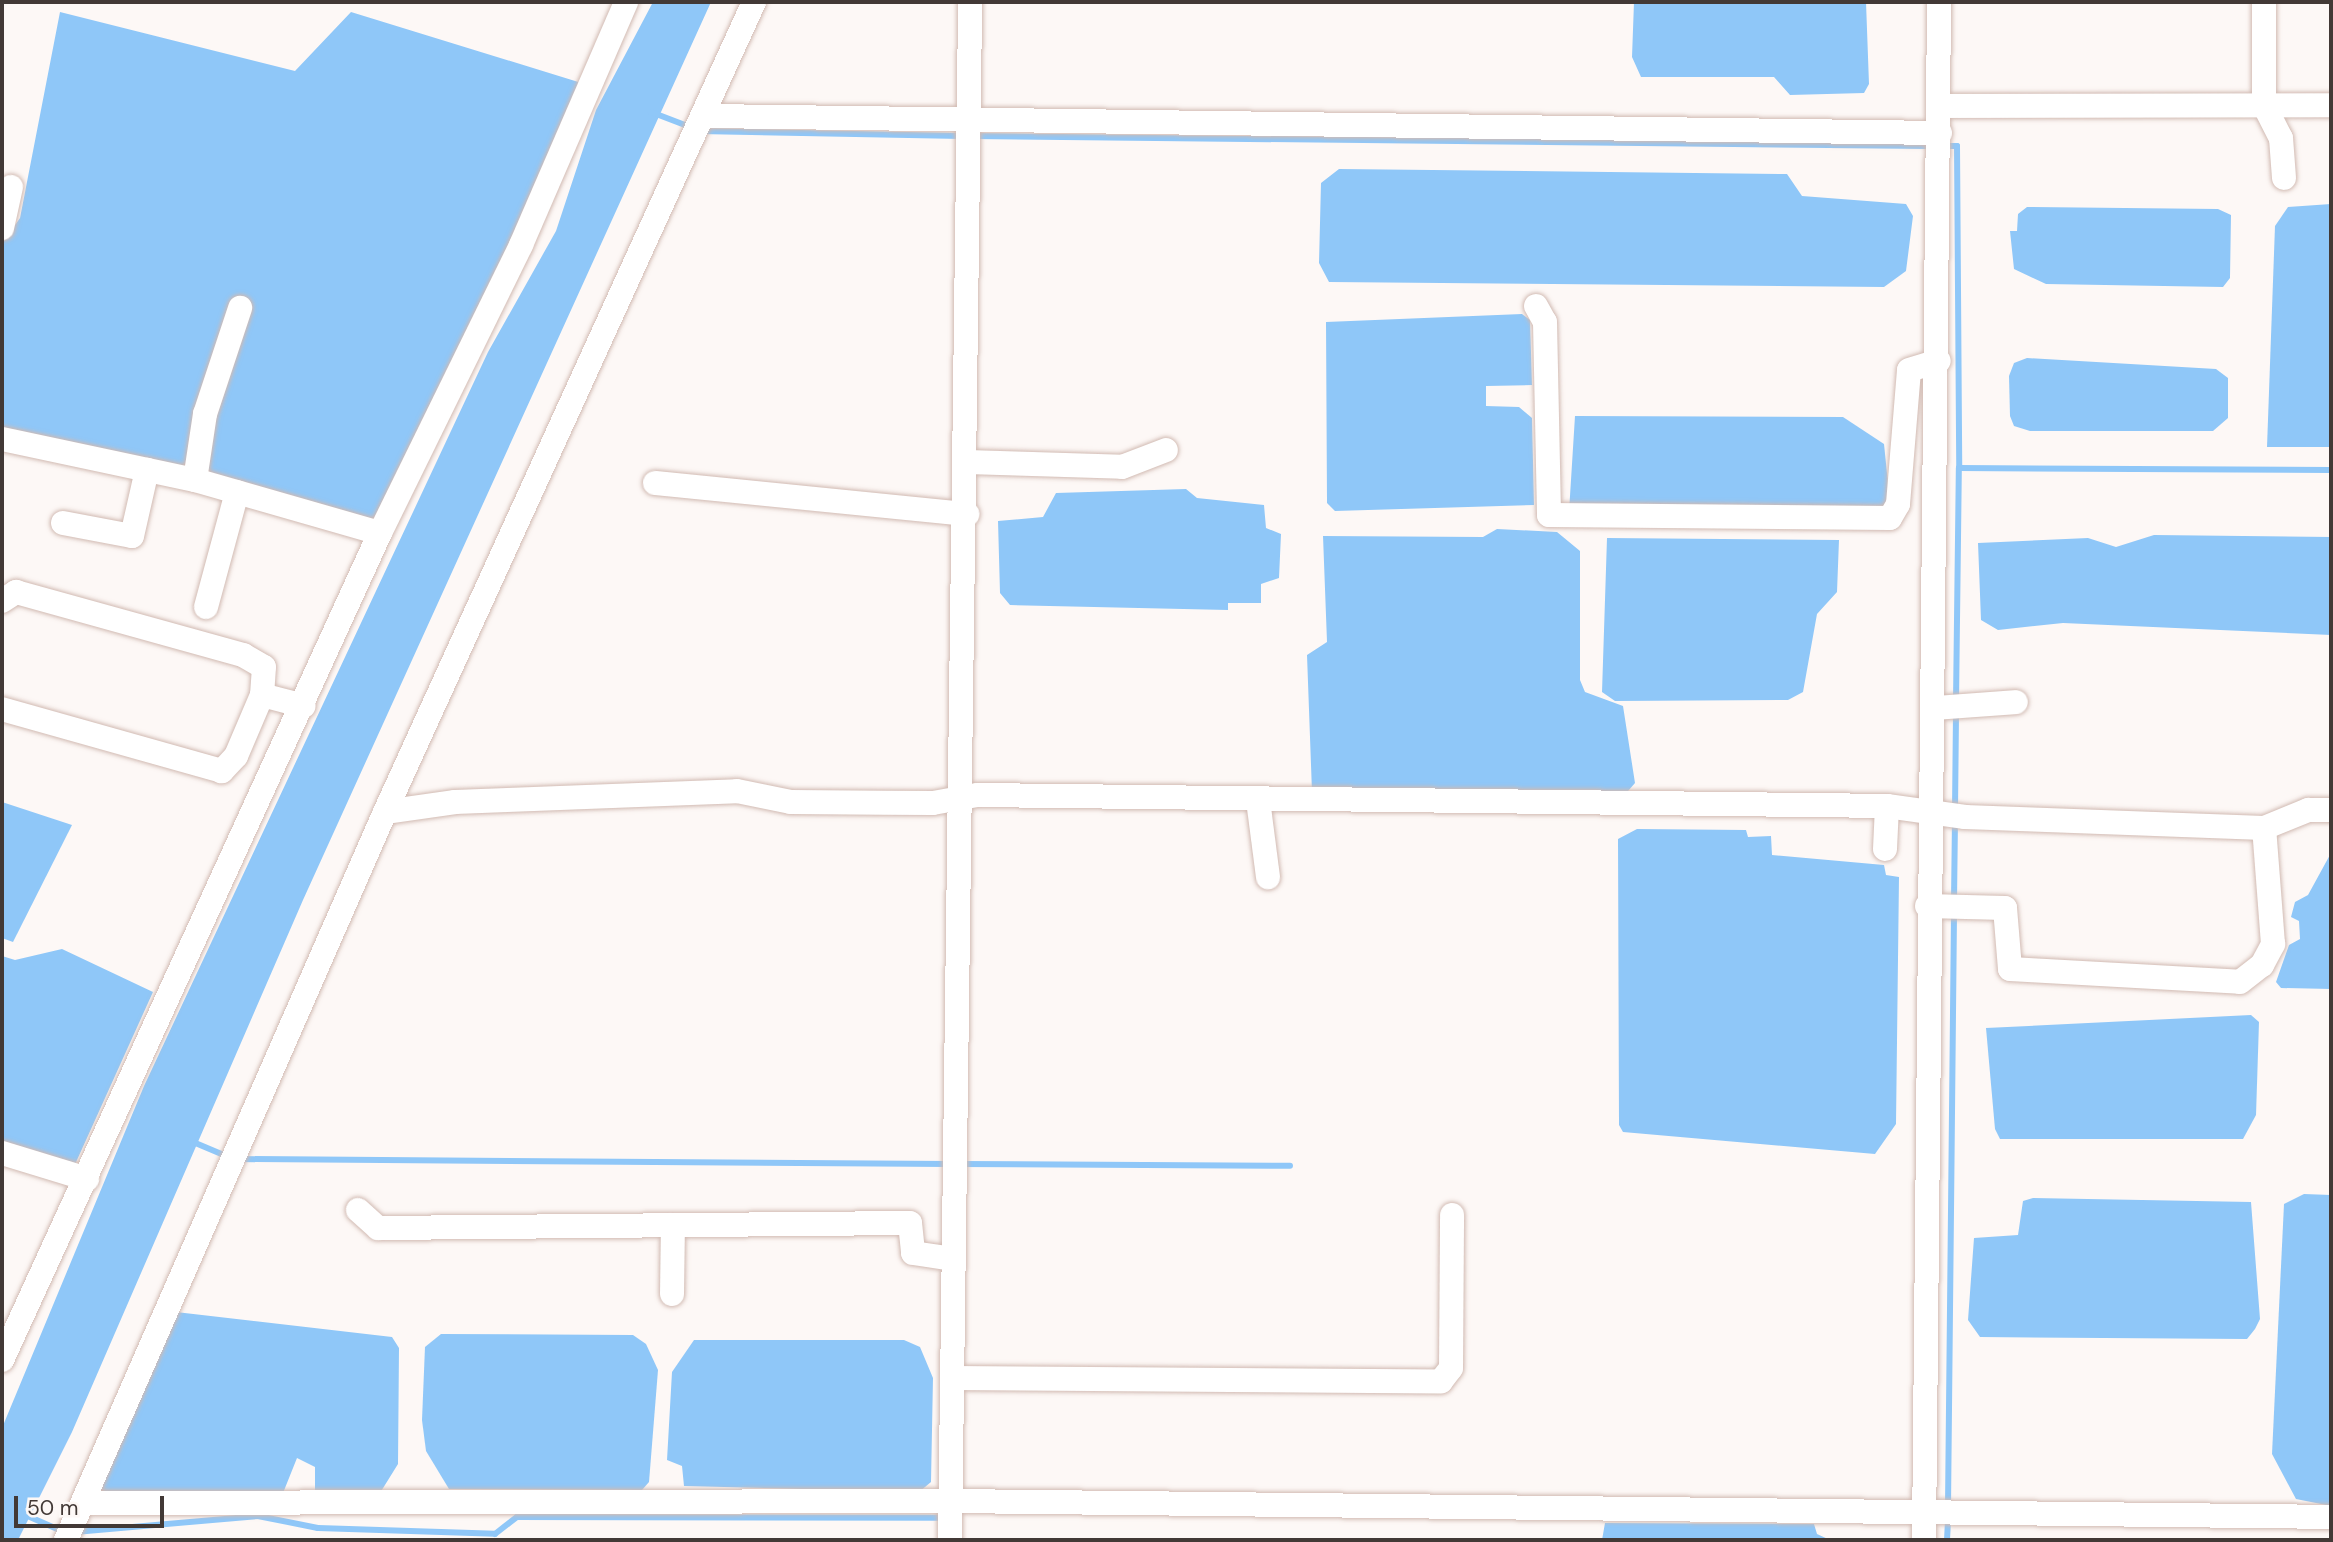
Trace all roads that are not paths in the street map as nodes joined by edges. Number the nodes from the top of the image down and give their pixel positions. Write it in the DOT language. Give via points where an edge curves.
graph roads {
  1 [pos="626,2"];
  2 [pos="754,2"];
  3 [pos="970,2"];
  4 [pos="1939,2"];
  5 [pos="2264,2"];
  6 [pos="2264,105"];
  7 [pos="2331,105"];
  8 [pos="1940,106"];
  9 [pos="707,116"];
  10 [pos="969,121"];
  11 [pos="1940,132"];
  12 [pos="2284,178"];
  13 [pos="11,187"];
  14 [pos="2,228"];
  15 [pos="1536,306"];
  16 [pos="240,308"];
  17 [pos="1939,361"];
  18 [pos="2,439"];
  19 [pos="1166,450"];
  20 [pos="967,462"];
  21 [pos="147,470"];
  22 [pos="195,481"];
  23 [pos="655,483"];
  24 [pos="237,492"];
  25 [pos="967,514"];
  26 [pos="63,523"];
  27 [pos="380,533"];
  28 [pos="2,601"];
  29 [pos="206,607"];
  30 [pos="262,695"];
  31 [pos="2016,702"];
  32 [pos="304,706"];
  33 [pos="1936,708"];
  34 [pos="2,709"];
  35 [pos="1258,800"];
  36 [pos="957,801"];
  37 [pos="1887,806"];
  38 [pos="2331,810"];
  39 [pos="385,811"];
  40 [pos="1934,811"];
  41 [pos="2264,828"];
  42 [pos="1885,849"];
  43 [pos="1268,877"];
  44 [pos="1927,906"];
  45 [pos="2,1153"];
  46 [pos="86,1179"];
  47 [pos="358,1210"];
  48 [pos="1452,1215"];
  49 [pos="673,1226"];
  50 [pos="953,1259"];
  51 [pos="672,1294"];
  52 [pos="2,1360"];
  53 [pos="952,1378"];
  54 [pos="951,1501"];
  55 [pos="84,1503"];
  56 [pos="1924,1514"];
  57 [pos="2331,1517"];
  58 [pos="66,1540"];
  59 [pos="950,1540"];
  60 [pos="1924,1540"];
  1 -- 27 [label="street" via="521,245"];
  2 -- 9 [label="street"];
  3 -- 10 [label="street"];
  4 -- 8 [label="street"];
  5 -- 6 [label="street"];
  6 -- 7 [label="street"];
  6 -- 8 [label="street"];
  6 -- 12 [label="street" via="2281,138"];
  8 -- 11 [label="street"];
  9 -- 10 [label="street"];
  9 -- 39 [label="street"];
  10 -- 11 [label="street"];
  10 -- 20 [label="street"];
  11 -- 17 [label="street"];
  13 -- 14 [label="street"];
  15 -- 17 [label="street" via="1545,322 1549,515 1890,518 1898,504 1909,370"];
  16 -- 22 [label="street" via="205,414"];
  17 -- 33 [label="street"];
  18 -- 21 [label="street"];
  19 -- 20 [label="street" via="1122,467"];
  20 -- 25 [label="street"];
  21 -- 22 [label="street"];
  21 -- 26 [label="street" via="132,536"];
  22 -- 24 [label="street"];
  23 -- 25 [label="street"];
  24 -- 27 [label="street"];
  24 -- 29 [label="street"];
  25 -- 36 [label="street"];
  27 -- 32 [label="street"];
  28 -- 30 [label="street" via="16,592 243,655 264,667"];
  30 -- 32 [label="street"];
  30 -- 34 [label="street" via="236,757 222,771"];
  31 -- 33 [label="street"];
  32 -- 46 [label="street"];
  33 -- 40 [label="street"];
  35 -- 36 [label="street" via="977,795"];
  35 -- 37 [label="street"];
  35 -- 43 [label="street"];
  36 -- 39 [label="street" via="791,802 737,791 455,802"];
  36 -- 50 [label="street"];
  37 -- 40 [label="street"];
  37 -- 42 [label="street"];
  38 -- 41 [label="street" via="2308,810"];
  39 -- 55 [label="street"];
  40 -- 41 [label="street"];
  40 -- 44 [label="street"];
  41 -- 44 [label="street" via="2273,944 2262,965 2240,982 2010,969 2005,908"];
  44 -- 56 [label="street"];
  45 -- 46 [label="street"];
  46 -- 52 [label="street"];
  47 -- 49 [label="street" via="378,1228"];
  48 -- 53 [label="street" via="1451,1368 1441,1381"];
  49 -- 50 [label="street" via="910,1223 914,1253"];
  49 -- 51 [label="street"];
  50 -- 53 [label="street"];
  53 -- 54 [label="street"];
  54 -- 55 [label="street"];
  54 -- 56 [label="street"];
  54 -- 59 [label="street"];
  55 -- 58 [label="street"];
  56 -- 57 [label="street"];
  56 -- 60 [label="street"];
}
